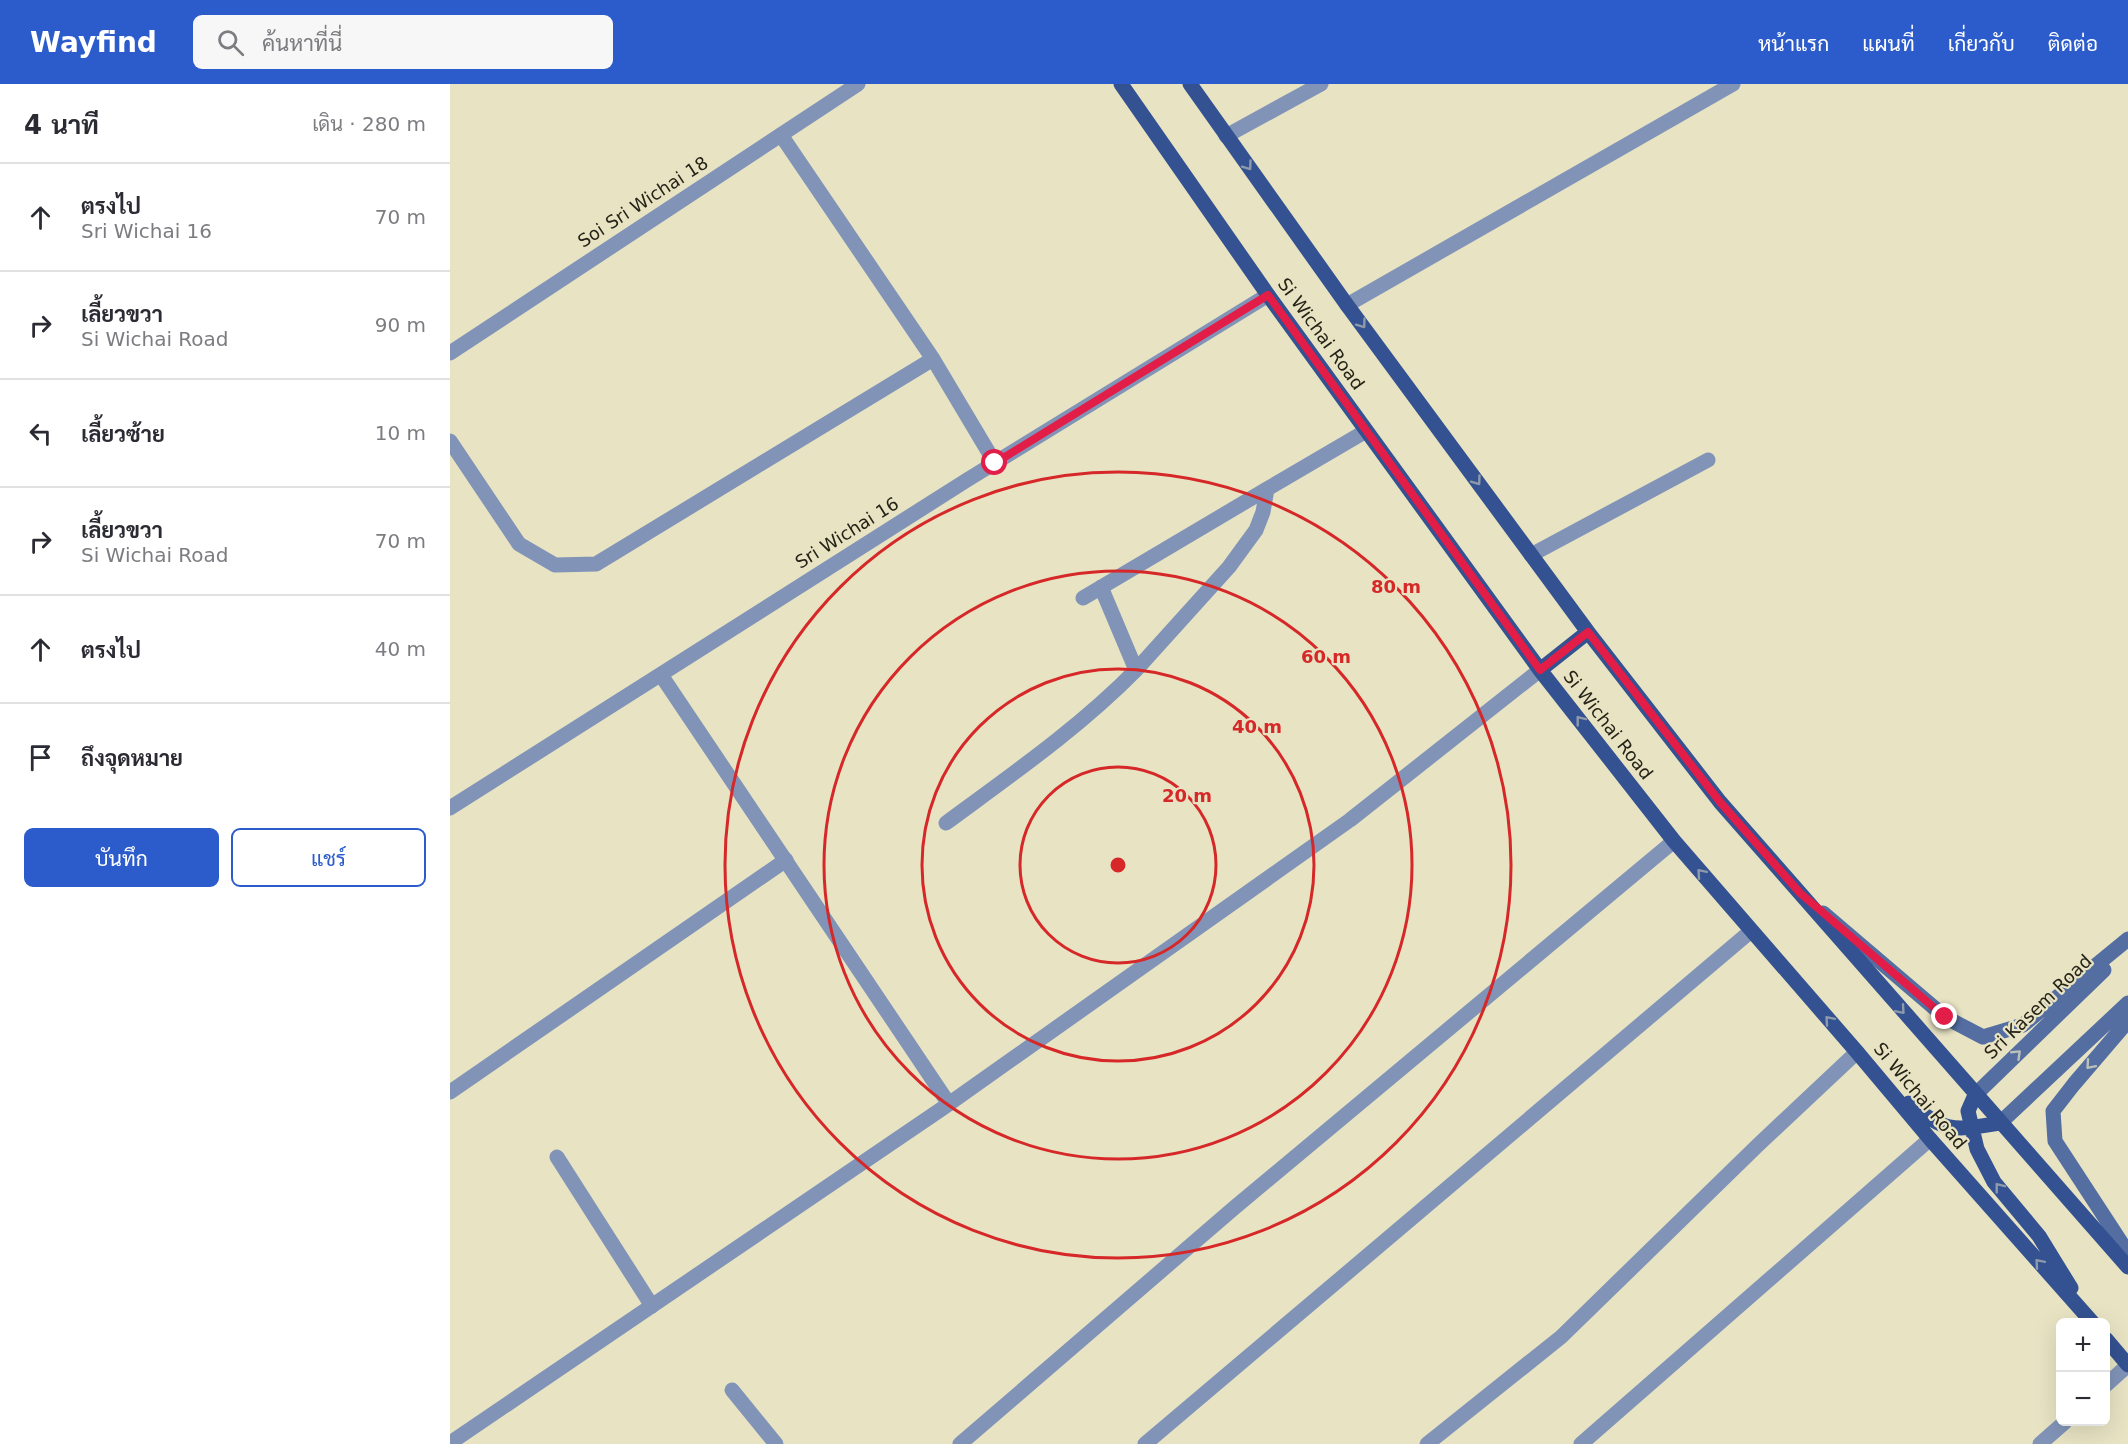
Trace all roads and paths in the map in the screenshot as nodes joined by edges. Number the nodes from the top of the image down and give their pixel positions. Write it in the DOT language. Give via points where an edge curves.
graph roads {
  1 [pos="858,84"];
  2 [pos="1121,84"];
  3 [pos="1190,84"];
  4 [pos="1321,84"];
  5 [pos="1733,84"];
  6 [pos="781,135"];
  7 [pos="1226,136"];
  8 [pos="1268,295"];
  9 [pos="1347,304"];
  10 [pos="450,353"];
  11 [pos="933,359"];
  12 [pos="1366,431"];
  13 [pos="450,441"];
  14 [pos="1708,460"];
  15 [pos="995,463"];
  16 [pos="1267,489"];
  17 [pos="1531,555"];
  18 [pos="1101,587"];
  19 [pos="1083,598"];
  20 [pos="1588,632"];
  21 [pos="1136,670"];
  22 [pos="1540,670"];
  23 [pos="661,675"];
  24 [pos="450,808"];
  25 [pos="946,823"];
  26 [pos="1674,841"];
  27 [pos="786,860"];
  28 [pos="1800,893"];
  29 [pos="1751,931"];
  30 [pos="2128,939"];
  31 [pos="2128,947"];
  32 [pos="2128,1003"];
  33 [pos="2128,1021"];
  34 [pos="1857,1052"];
  35 [pos="1882,1081"];
  36 [pos="450,1092"];
  37 [pos="1975,1095"];
  38 [pos="949,1104"];
  39 [pos="2000,1123"];
  40 [pos="1972,1127"];
  41 [pos="1930,1139"];
  42 [pos="557,1157"];
  43 [pos="2128,1253"];
  44 [pos="2128,1267"];
  45 [pos="652,1306"];
  46 [pos="2087,1318"];
  47 [pos="2089,1318"];
  48 [pos="2110,1344"];
  49 [pos="2128,1365"];
  50 [pos="2110,1381"];
  51 [pos="732,1390"];
  52 [pos="2060,1426"];
  53 [pos="450,1443"];
  54 [pos="776,1444"];
  55 [pos="960,1444"];
  56 [pos="1145,1444"];
  57 [pos="1427,1444"];
  58 [pos="1581,1444"];
  59 [pos="2040,1444"];
  1 -- 6 [label="street, Soi Sri Wichai 18"];
  2 -- 8 [label="main road, Si Wichai Road"];
  3 -- 7 [label="main road"];
  4 -- 7 [label="street"];
  5 -- 9 [label="street"];
  6 -- 10 [label="street, Soi Sri Wichai 18"];
  6 -- 11 [label="street"];
  7 -- 9 [label="main road, one-way"];
  8 -- 12 [label="main road, Si Wichai Road"];
  8 -- 15 [label="street, Sri Wichai 16"];
  9 -- 17 [label="main road, one-way"];
  11 -- 13 [label="street" via="596,564 555,565 519,544"];
  11 -- 15 [label="street"];
  12 -- 16 [label="street"];
  12 -- 22 [label="main road, Si Wichai Road"];
  14 -- 17 [label="street"];
  15 -- 23 [label="street, Sri Wichai 16"];
  16 -- 18 [label="street"];
  16 -- 21 [label="street" via="1256,530 1221,576"];
  17 -- 20 [label="main road"];
  18 -- 19 [label="street"];
  18 -- 21 [label="street"];
  20 -- 22 [label="main road"];
  20 -- 28 [label="main road" via="1720,802"];
  21 -- 25 [label="street" via="1047,749"];
  26 -- 22 [label="main road, Si Wichai Road, one-way"];
  22 -- 38 [label="street" via="1350,820"];
  23 -- 24 [label="street, Sri Wichai 16"];
  23 -- 27 [label="street"];
  29 -- 26 [label="main road, Si Wichai Road, one-way"];
  26 -- 55 [label="street" via="1260,1186"];
  27 -- 36 [label="street"];
  27 -- 38 [label="street"];
  28 -- 30 [label="main road" via="1945,1017 1983,1037 2023,1025"];
  28 -- 37 [label="main road, one-way"];
  34 -- 29 [label="main road, Si Wichai Road, one-way"];
  29 -- 56 [label="street"];
  37 -- 31 [label="main road, Sri Kasem Road, one-way"];
  32 -- 39 [label="main road"];
  33 -- 43 [label="main road, one-way" via="2054,1111 2055,1141"];
  34 -- 35 [label="main road, Si Wichai Road"];
  34 -- 57 [label="street" via="1561,1337"];
  35 -- 40 [label="main road" via="1930,1121 1956,1129"];
  35 -- 41 [label="main road, Si Wichai Road"];
  37 -- 39 [label="main road"];
  37 -- 40 [label="main road" via="1968,1111"];
  38 -- 45 [label="street"];
  39 -- 40 [label="main road"];
  39 -- 44 [label="main road"];
  47 -- 40 [label="main road, one-way" via="2039,1236 1994,1182 1977,1149"];
  46 -- 41 [label="main road, Si Wichai Road, one-way"];
  41 -- 58 [label="street"];
  42 -- 45 [label="street"];
  45 -- 53 [label="street"];
  48 -- 49 [label="main road"];
  49 -- 50 [label="street"];
  51 -- 54 [label="street"];
  52 -- 59 [label="street"];
}
